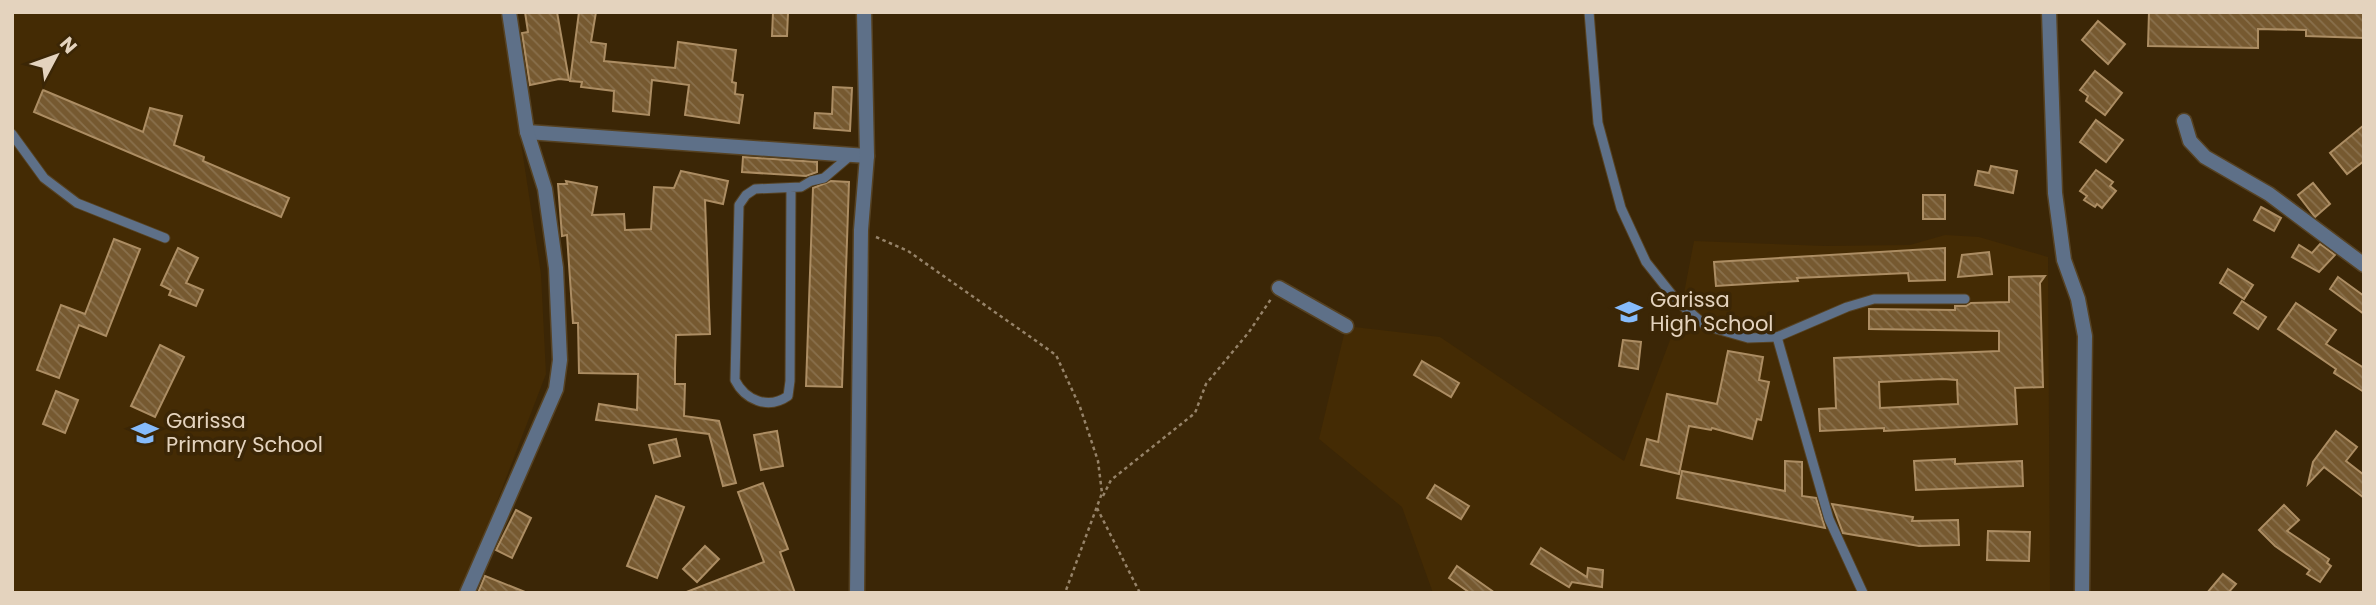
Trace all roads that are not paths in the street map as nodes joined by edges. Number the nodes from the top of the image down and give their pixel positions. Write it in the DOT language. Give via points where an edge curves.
graph roads {
  1 [pos="509,12"];
  2 [pos="864,12"];
  3 [pos="1589,12"];
  4 [pos="2049,12"];
  5 [pos="2184,121"];
  6 [pos="527,132"];
  7 [pos="12,134"];
  8 [pos="851,155"];
  9 [pos="867,156"];
  10 [pos="790,188"];
  11 [pos="165,238"];
  12 [pos="2364,265"];
  13 [pos="1279,288"];
  14 [pos="1965,299"];
  15 [pos="1346,326"];
  16 [pos="1777,337"];
  17 [pos="857,589"];
  18 [pos="467,593"];
  19 [pos="843,593"];
  20 [pos="1863,593"];
  21 [pos="2082,593"];
  1 -- 6 [label="street"];
  2 -- 9 [label="street"];
  3 -- 16 [label="lane" via="1598,123 1622,208 1646,262 1677,301 1706,326 1748,338"];
  4 -- 21 [label="street" via="2055,193 2064,261 2085,336"];
  5 -- 12 [label="street" via="2190,141 2205,157 2269,194"];
  6 -- 8 [label="street"];
  6 -- 18 [label="street" via="545,189 554,255 559,369 556,388"];
  7 -- 11 [label="lane" via="44,178 77,203"];
  8 -- 9 [label="street"];
  8 -- 10 [label="lane" via="824,178"];
  9 -- 17 [label="street" via="861,230"];
  10 -- 10 [label="lane" via="755,189 739,205 734,380 751,400 781,401 788,396"];
  13 -- 15 [label="street"];
  14 -- 16 [label="lane" via="1874,299"];
  16 -- 20 [label="lane" via="1829,519"];
  17 -- 19 [label="street"];
}
